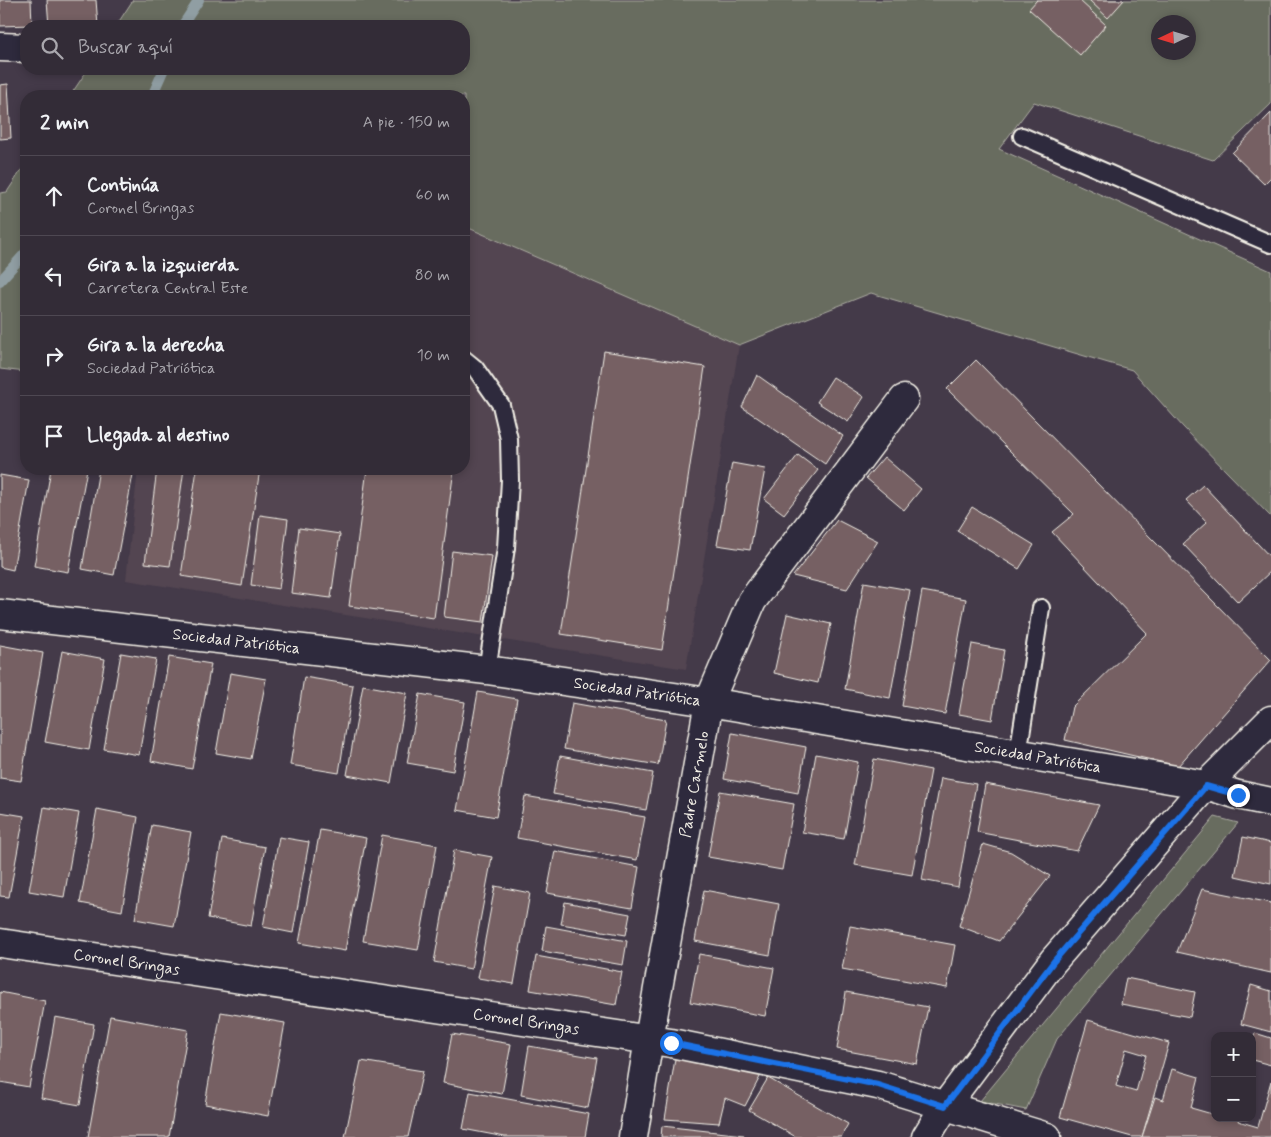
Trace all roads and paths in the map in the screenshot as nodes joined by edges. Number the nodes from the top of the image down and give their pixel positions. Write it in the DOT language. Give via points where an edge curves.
graph roads {
  1 [pos="0,48"];
  2 [pos="20,48"];
  3 [pos="1022,136"];
  4 [pos="1271,244"];
  5 [pos="470,364"];
  6 [pos="904,399"];
  7 [pos="1041,608"];
  8 [pos="0,614"];
  9 [pos="487,670"];
  10 [pos="709,702"];
  11 [pos="1271,720"];
  12 [pos="1018,754"];
  13 [pos="1206,786"];
  14 [pos="1271,802"];
  15 [pos="0,943"];
  16 [pos="649,1039"];
  17 [pos="945,1106"];
  18 [pos="633,1137"];
  19 [pos="926,1137"];
  20 [pos="1046,1137"];
  1 -- 2 [label="street"];
  3 -- 4 [label="lane"];
  5 -- 9 [label="lane" via="501,405 509,439 506,548"];
  6 -- 10 [label="street, Padre Carmelo" via="752,600"];
  7 -- 12 [label="lane"];
  8 -- 9 [label="street, Sociedad Patriótica"];
  9 -- 10 [label="street, Sociedad Patriótica"];
  10 -- 12 [label="street, Sociedad Patriótica"];
  10 -- 16 [label="street, Padre Carmelo"];
  11 -- 13 [label="street"];
  12 -- 13 [label="street, Sociedad Patriótica"];
  13 -- 14 [label="street, Sociedad Patriótica"];
  13 -- 17 [label="street" via="1054,961"];
  15 -- 16 [label="street, Coronel Bringas"];
  16 -- 17 [label="street, Coronel Bringas" via="878,1085"];
  16 -- 18 [label="street, Padre Carmelo"];
  17 -- 19 [label="street"];
  17 -- 20 [label="street, Coronel Bringas"];
}
